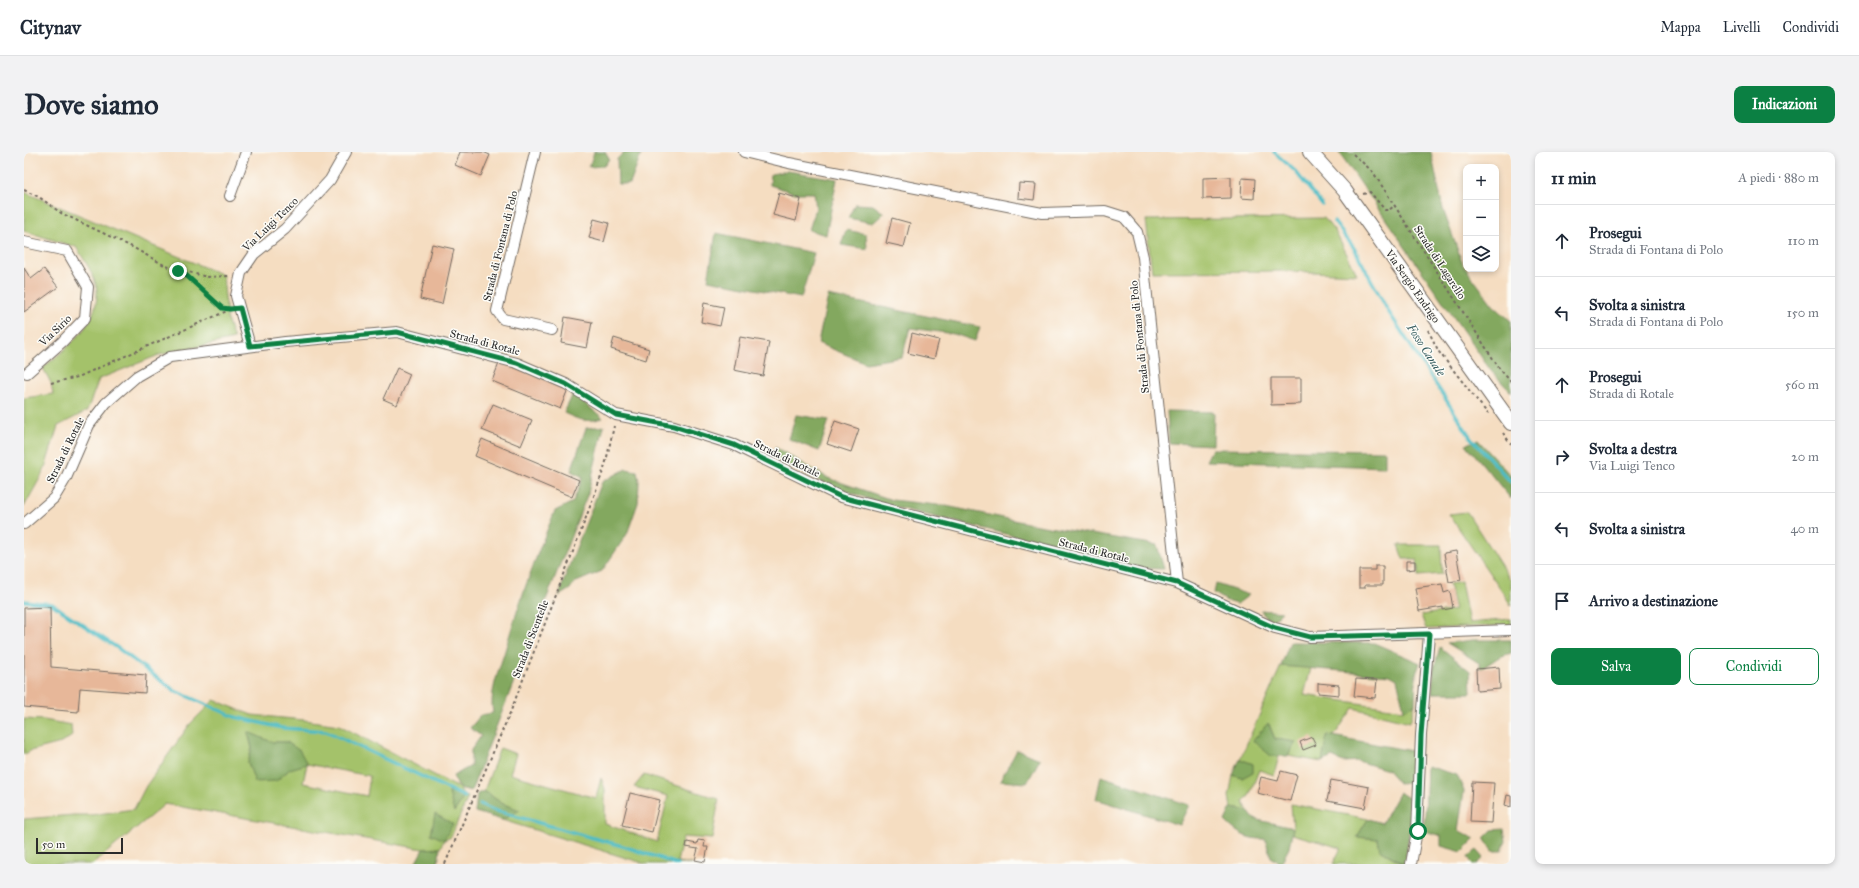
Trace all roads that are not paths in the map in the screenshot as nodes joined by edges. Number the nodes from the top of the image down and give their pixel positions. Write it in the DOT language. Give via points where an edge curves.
graph roads {
  1 [pos="246,152"];
  2 [pos="346,152"];
  3 [pos="535,152"];
  4 [pos="744,152"];
  5 [pos="1310,152"];
  6 [pos="230,196"];
  7 [pos="24,242"];
  8 [pos="552,330"];
  9 [pos="250,346"];
  10 [pos="27,373"];
  11 [pos="1511,423"];
  12 [pos="24,524"];
  13 [pos="1177,583"];
  14 [pos="1511,630"];
  15 [pos="1429,634"];
  16 [pos="1411,864"];
  1 -- 6 [label="street"];
  2 -- 9 [label="street, Via Luigi Tenco" via="330,180 284,229 254,254 241,272 235,308"];
  3 -- 8 [label="street, Strada di Fontana di Polo" via="497,311 503,318"];
  4 -- 13 [label="street, Strada di Fontana di Polo" via="789,164 1042,213 1105,211 1124,217 1137,232 1143,257"];
  5 -- 11 [label="street, Via Sergio Endrigo" via="1345,191"];
  7 -- 10 [label="street, Via Sirio" via="67,252 88,287 85,318"];
  9 -- 12 [label="street, Strada di Rotale" via="170,357 137,376 106,403 89,425 66,478 54,498"];
  9 -- 13 [label="street, Strada di Rotale" via="397,332 517,363 566,384 616,415 674,426 734,445 841,497"];
  13 -- 15 [label="street" via="1275,628 1310,637"];
  14 -- 15 [label="street"];
  15 -- 16 [label="street" via="1421,735 1418,831"];
}
